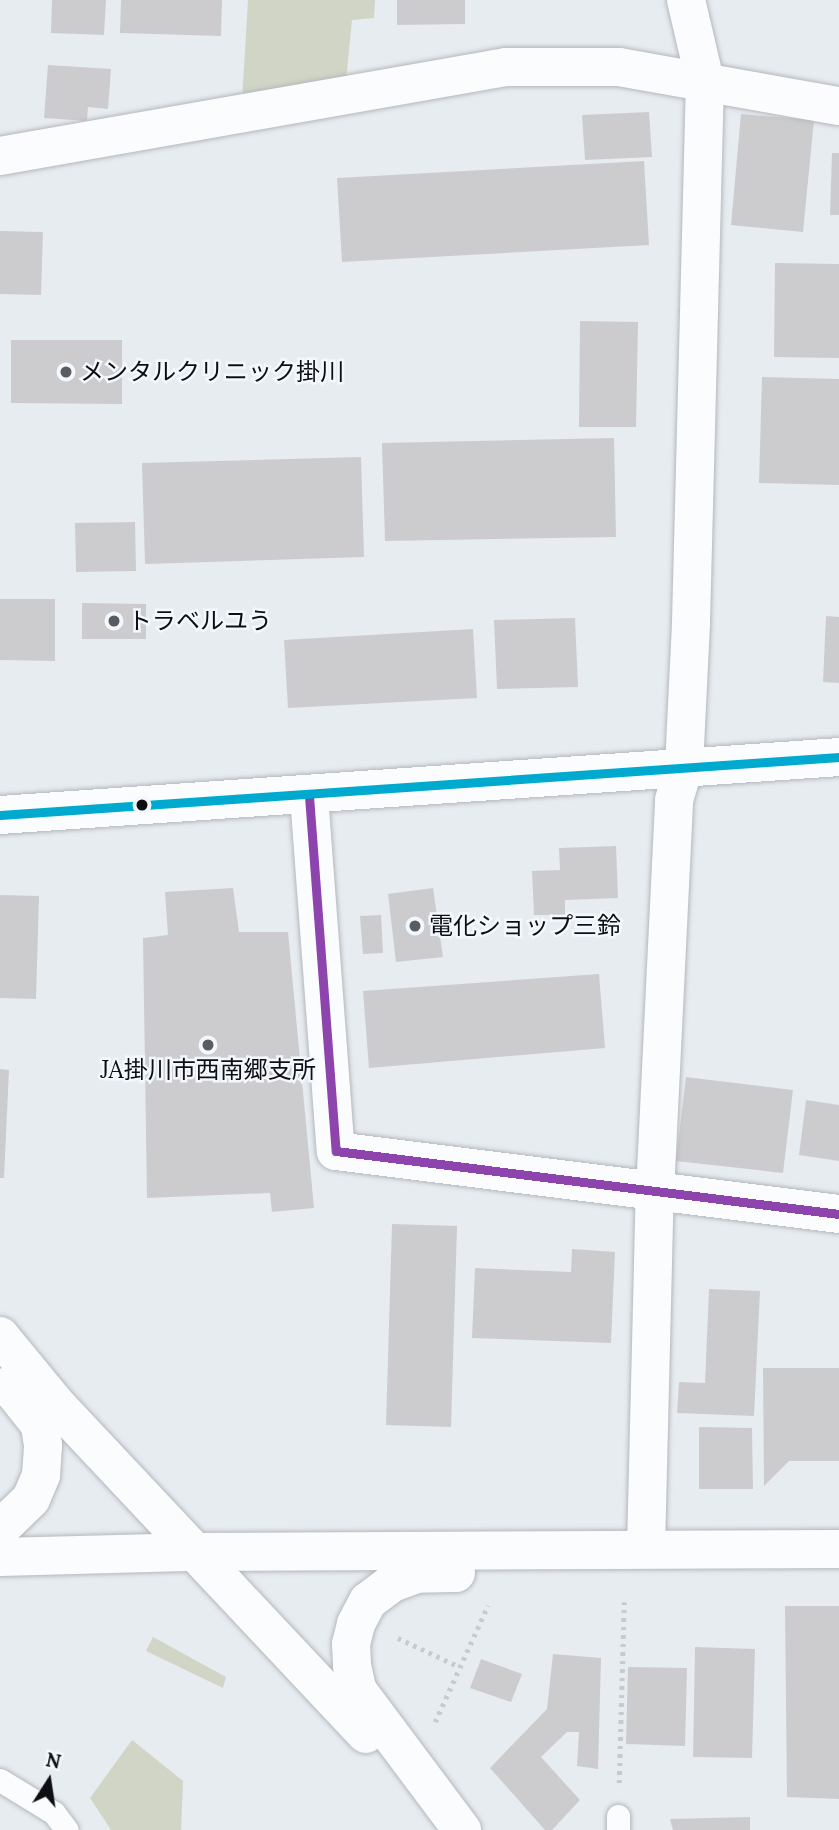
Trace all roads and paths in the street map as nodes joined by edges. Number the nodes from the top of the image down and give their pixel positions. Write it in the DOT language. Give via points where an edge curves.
graph roads {
  1 [pos="687,0"];
  2 [pos="705,81"];
  3 [pos="839,106"];
  4 [pos="0,156"];
  5 [pos="839,757"];
  6 [pos="684,767"];
  7 [pos="309,796"];
  8 [pos="0,816"];
  9 [pos="655,1192"];
  10 [pos="839,1214"];
  11 [pos="0,1336"];
  12 [pos="0,1375"];
  13 [pos="0,1529"];
  14 [pos="0,1535"];
  15 [pos="646,1549"];
  16 [pos="839,1549"];
  17 [pos="196,1552"];
  18 [pos="0,1557"];
  19 [pos="839,1560"];
  20 [pos="417,1574"];
  21 [pos="624,1602"];
  22 [pos="488,1604"];
  23 [pos="398,1638"];
  24 [pos="460,1667"];
  25 [pos="434,1724"];
  26 [pos="0,1780"];
  27 [pos="618,1823"];
  28 [pos="67,1830"];
  29 [pos="456,1830"];
  30 [pos="461,1830"];
  1 -- 2 [label="street"];
  2 -- 3 [label="street"];
  2 -- 4 [label="street" via="619,67 506,67"];
  2 -- 6 [label="street"];
  5 -- 6 [label="street"];
  6 -- 7 [label="street"];
  6 -- 9 [label="street" via="674,800"];
  7 -- 8 [label="street"];
  7 -- 9 [label="street" via="336,1151"];
  9 -- 10 [label="street"];
  9 -- 15 [label="street"];
  11 -- 17 [label="street" via="55,1403"];
  12 -- 13 [label="street" via="40,1425 43,1444 40,1475 31,1499"];
  14 -- 17 [label="street"];
  15 -- 16 [label="street"];
  15 -- 17 [label="street"];
  17 -- 18 [label="street"];
  17 -- 20 [label="street"];
  17 -- 29 [label="street"];
  19 -- 20 [label="street" via="589,1574"];
  20 -- 30 [label="street" via="392,1583 368,1601 351,1644 352,1666 358,1691"];
  21 -- 27 [label="path"];
  22 -- 24 [label="path"];
  23 -- 24 [label="path"];
  24 -- 25 [label="path"];
  26 -- 28 [label="lane" via="54,1813"];
}
